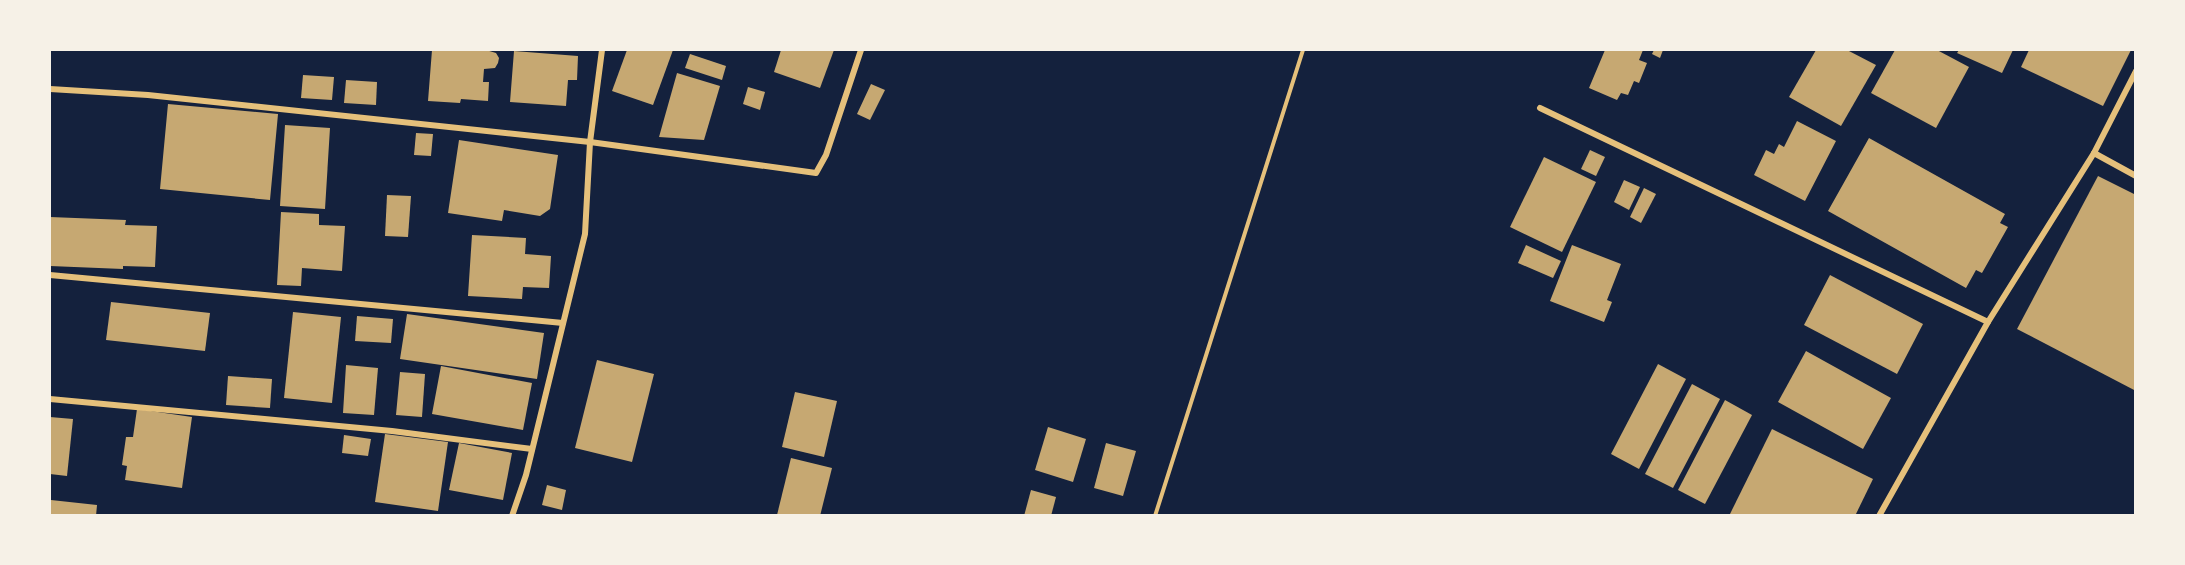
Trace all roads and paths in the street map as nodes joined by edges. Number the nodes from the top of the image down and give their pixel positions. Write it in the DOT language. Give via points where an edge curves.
graph roads {
  1 [pos="602,50"];
  2 [pos="861,50"];
  3 [pos="1303,50"];
  4 [pos="2136,70"];
  5 [pos="50,90"];
  6 [pos="1540,108"];
  7 [pos="590,142"];
  8 [pos="2094,153"];
  9 [pos="2136,176"];
  10 [pos="50,274"];
  11 [pos="1988,322"];
  12 [pos="563,323"];
  13 [pos="50,399"];
  14 [pos="532,449"];
  15 [pos="512,516"];
  16 [pos="1155,516"];
  17 [pos="1879,516"];
  1 -- 7 [label="street"];
  2 -- 7 [label="street" via="826,155 816,173"];
  3 -- 16 [label="path"];
  4 -- 8 [label="street"];
  5 -- 7 [label="street" via="148,95"];
  6 -- 11 [label="street"];
  7 -- 12 [label="street" via="585,234"];
  8 -- 9 [label="street"];
  8 -- 11 [label="street"];
  10 -- 12 [label="street"];
  11 -- 17 [label="street"];
  12 -- 14 [label="street"];
  13 -- 14 [label="street" via="392,431"];
  14 -- 15 [label="street"];
}
